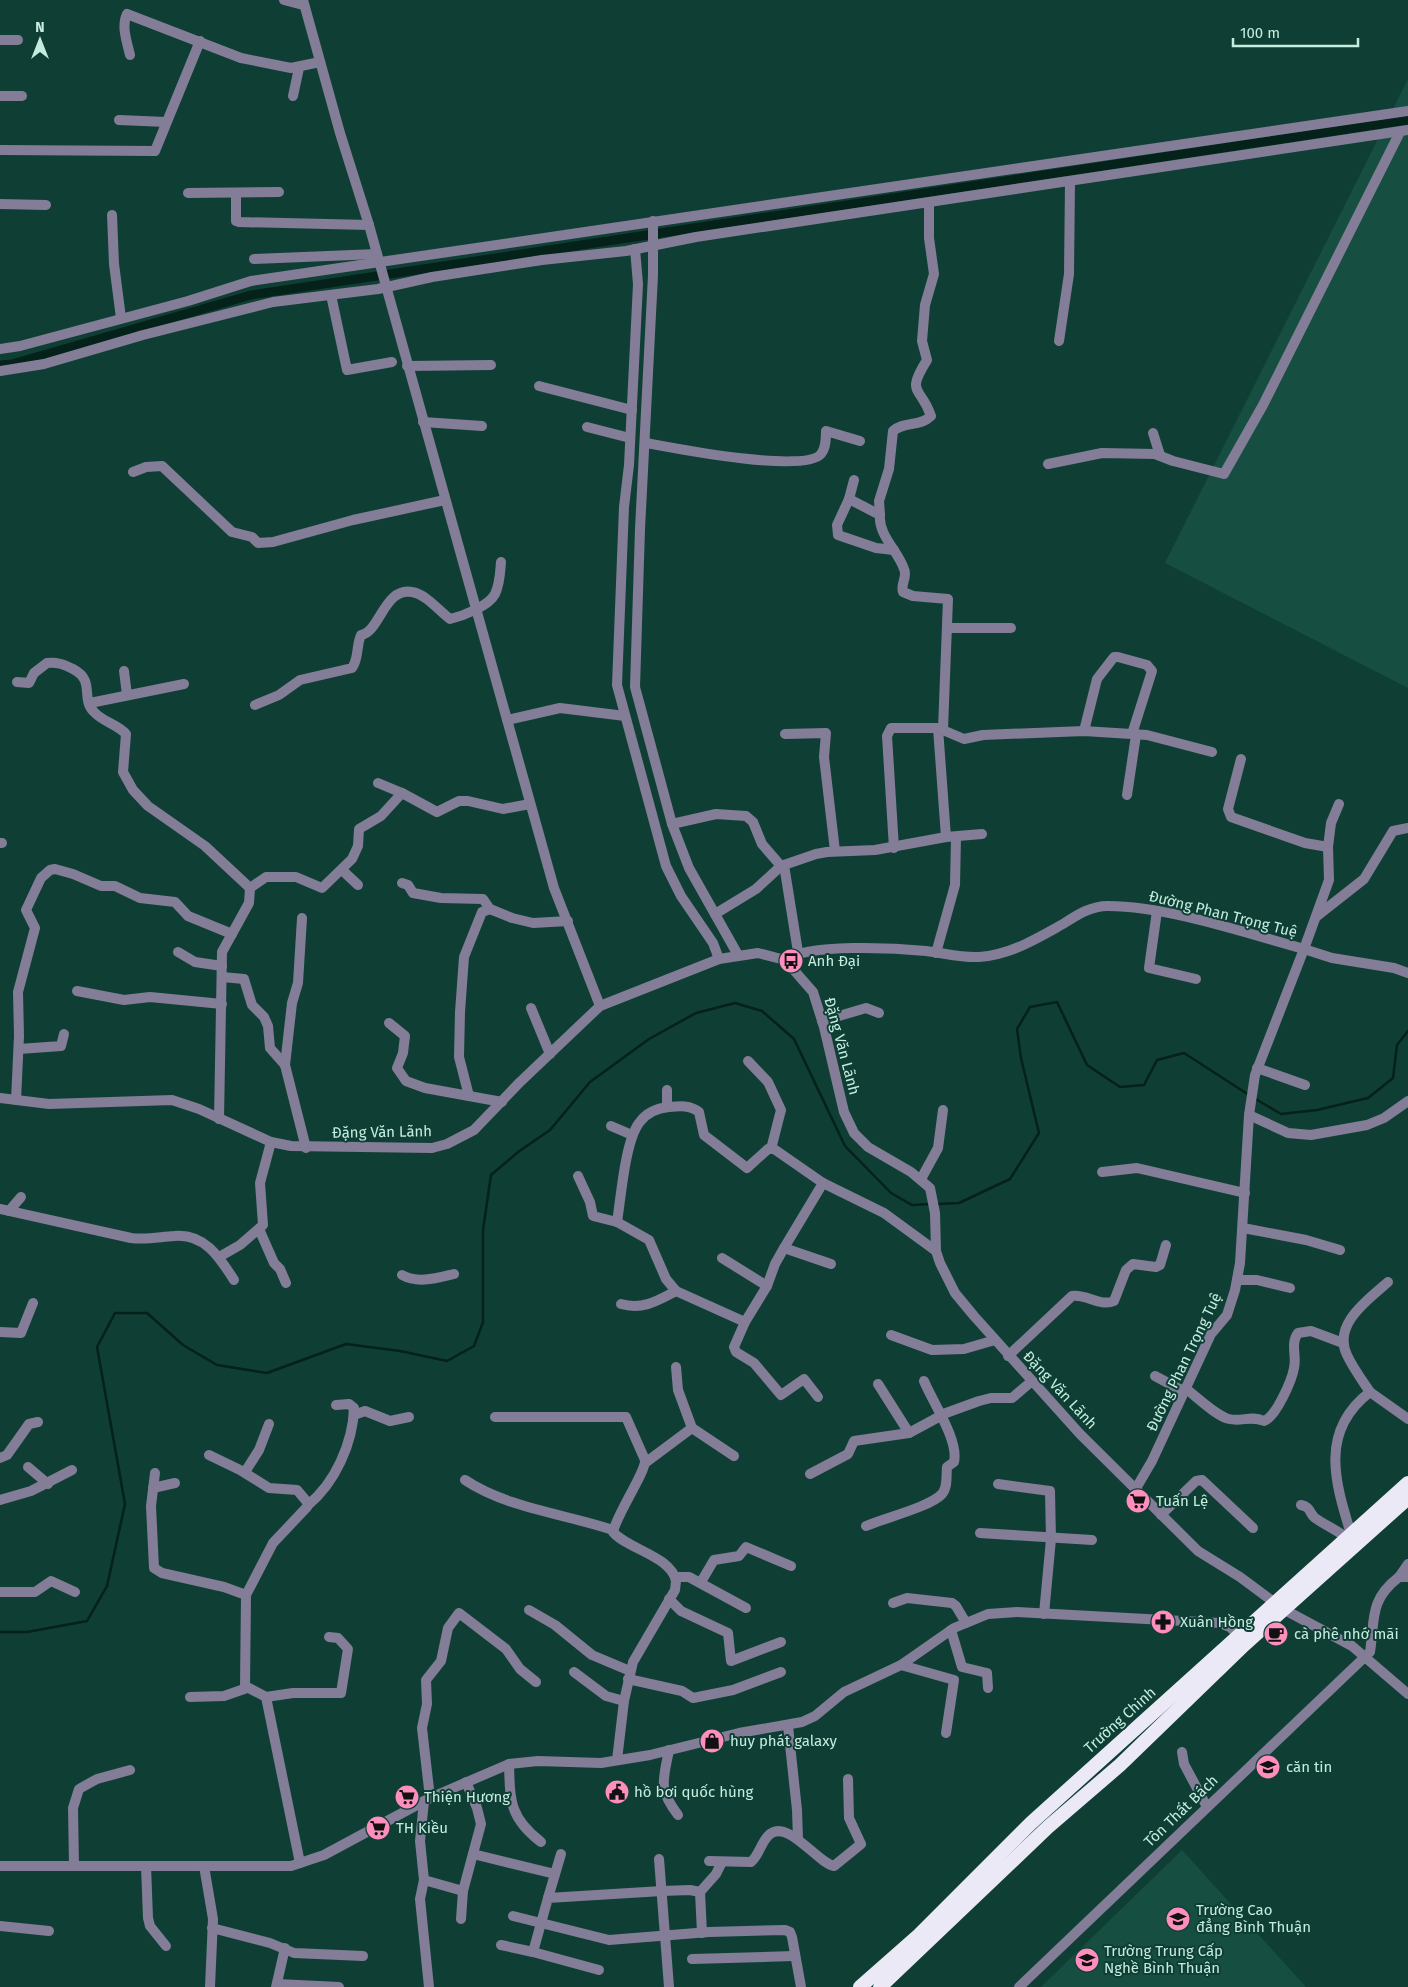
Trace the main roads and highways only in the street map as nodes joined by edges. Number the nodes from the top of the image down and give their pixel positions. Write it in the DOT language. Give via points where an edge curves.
graph roads {
  1 [pos="1408,1483"];
  2 [pos="1408,1498"];
  3 [pos="1280,1606"];
  4 [pos="1242,1640"];
  5 [pos="860,1987"];
  6 [pos="880,1987"];
  1 -- 3 [label="highway, Trường Chinh" via="1349,1536"];
  2 -- 3 [label="highway, Trường Chinh"];
  3 -- 4 [label="highway, Trường Chinh"];
  4 -- 5 [label="highway, Trường Chinh" via="1031,1823 920,1935"];
  4 -- 6 [label="highway, Trường Chinh" via="1120,1765 1040,1834"];
}
